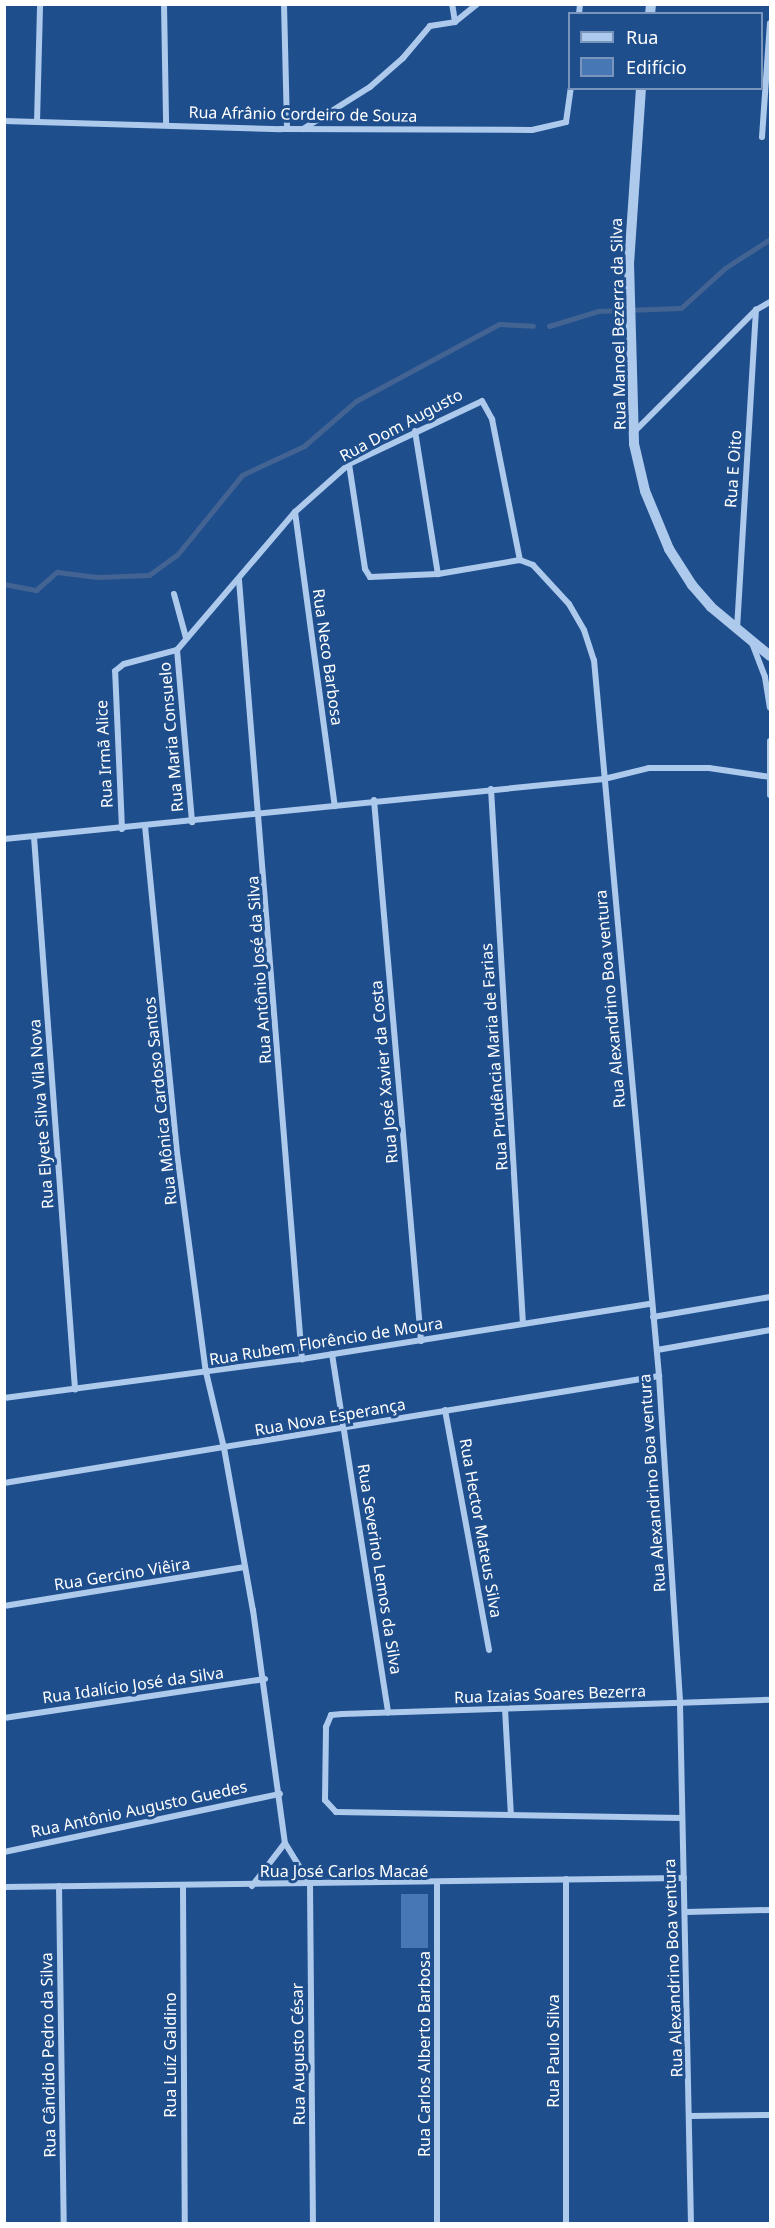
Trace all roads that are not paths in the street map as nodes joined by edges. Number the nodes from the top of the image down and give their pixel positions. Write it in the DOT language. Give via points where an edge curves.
graph roads {
  1 [pos="40,4"];
  2 [pos="164,4"];
  3 [pos="285,4"];
  4 [pos="452,4"];
  5 [pos="477,4"];
  6 [pos="455,22"];
  7 [pos="771,23"];
  8 [pos="571,90"];
  9 [pos="641,90"];
  10 [pos="4,122"];
  11 [pos="37,122"];
  12 [pos="166,124"];
  13 [pos="287,129"];
  14 [pos="302,129"];
  15 [pos="762,137"];
  16 [pos="771,302"];
  17 [pos="756,310"];
  18 [pos="415,431"];
  19 [pos="633,433"];
  20 [pos="349,464"];
  21 [pos="295,512"];
  22 [pos="520,561"];
  23 [pos="438,574"];
  24 [pos="239,580"];
  25 [pos="174,594"];
  26 [pos="736,630"];
  27 [pos="186,638"];
  28 [pos="752,643"];
  29 [pos="177,650"];
  30 [pos="771,656"];
  31 [pos="771,708"];
  32 [pos="771,741"];
  33 [pos="770,777"];
  34 [pos="604,779"];
  35 [pos="491,789"];
  36 [pos="771,795"];
  37 [pos="374,800"];
  38 [pos="335,806"];
  39 [pos="260,814"];
  40 [pos="192,822"];
  41 [pos="145,826"];
  42 [pos="122,829"];
  43 [pos="34,837"];
  44 [pos="4,839"];
  45 [pos="771,1297"];
  46 [pos="651,1304"];
  47 [pos="652,1317"];
  48 [pos="524,1324"];
  49 [pos="771,1330"];
  50 [pos="421,1341"];
  51 [pos="657,1350"];
  52 [pos="332,1354"];
  53 [pos="302,1359"];
  54 [pos="206,1372"];
  55 [pos="659,1376"];
  56 [pos="75,1389"];
  57 [pos="4,1398"];
  58 [pos="445,1410"];
  59 [pos="345,1428"];
  60 [pos="224,1448"];
  61 [pos="4,1483"];
  62 [pos="245,1567"];
  63 [pos="4,1606"];
  64 [pos="489,1650"];
  65 [pos="265,1679"];
  66 [pos="771,1700"];
  67 [pos="680,1704"];
  68 [pos="505,1708"];
  69 [pos="388,1713"];
  70 [pos="4,1718"];
  71 [pos="280,1794"];
  72 [pos="511,1815"];
  73 [pos="682,1818"];
  74 [pos="285,1843"];
  75 [pos="4,1852"];
  76 [pos="684,1878"];
  77 [pos="566,1879"];
  78 [pos="310,1884"];
  79 [pos="437,1884"];
  80 [pos="59,1886"];
  81 [pos="252,1886"];
  82 [pos="4,1887"];
  83 [pos="183,1887"];
  84 [pos="771,1910"];
  85 [pos="686,1912"];
  86 [pos="771,2115"];
  87 [pos="690,2116"];
  88 [pos="64,2223"];
  89 [pos="185,2223"];
  90 [pos="313,2223"];
  91 [pos="437,2223"];
  92 [pos="566,2223"];
  93 [pos="692,2223"];
  1 -- 11 [label="street"];
  2 -- 12 [label="street"];
  3 -- 13 [label="street"];
  4 -- 6 [label="street"];
  5 -- 6 [label="street"];
  6 -- 14 [label="street" via="430,26 403,58 370,87"];
  7 -- 15 [label="street"];
  8 -- 14 [label="street, Rua Afrânio Cordeiro de Souza" via="566,122 532,130"];
  9 -- 19 [label="street, Rua Manoel Bezerra da Silva" via="629,263"];
  10 -- 11 [label="street, Rua Afrânio Cordeiro de Souza"];
  11 -- 12 [label="street, Rua Afrânio Cordeiro de Souza"];
  12 -- 13 [label="street, Rua Afrânio Cordeiro de Souza"];
  13 -- 14 [label="street, Rua Afrânio Cordeiro de Souza"];
  16 -- 17 [label="street"];
  17 -- 19 [label="street"];
  17 -- 26 [label="street, Rua E Oito"];
  18 -- 20 [label="street, Rua Dom Augusto"];
  18 -- 22 [label="street, Rua Dom Augusto" via="482,400 487,407"];
  18 -- 23 [label="street"];
  19 -- 26 [label="street, Rua Manoel Bezerra da Silva" via="645,492 669,549 692,585"];
  20 -- 21 [label="street, Rua Dom Augusto"];
  20 -- 23 [label="street" via="367,574 381,579"];
  21 -- 24 [label="street, Rua Dom Augusto"];
  21 -- 38 [label="street, Rua Neco Barbosa"];
  22 -- 23 [label="street"];
  22 -- 34 [label="street, Rua Alexandrino Boa ventura" via="533,565 547,577 584,630 594,660"];
  24 -- 27 [label="street, Rua Dom Augusto"];
  24 -- 39 [label="street, Rua Antônio José da Silva"];
  25 -- 27 [label="street"];
  26 -- 28 [label="street, Rua Manoel Bezerra da Silva"];
  27 -- 29 [label="street, Rua Dom Augusto"];
  28 -- 30 [label="street, Rua Manoel Bezerra da Silva"];
  28 -- 31 [label="street" via="765,676"];
  29 -- 40 [label="street, Rua Maria Consuelo"];
  29 -- 42 [label="street, Rua Irmã Alice" via="124,664 113,676"];
  32 -- 33 [label="street"];
  33 -- 34 [label="street" via="682,767 649,768"];
  33 -- 36 [label="street"];
  34 -- 35 [label="street"];
  34 -- 46 [label="street, Rua Alexandrino Boa ventura"];
  35 -- 37 [label="street"];
  35 -- 48 [label="street, Rua Prudência Maria de Farias"];
  37 -- 38 [label="street"];
  37 -- 50 [label="street, Rua José Xavier da Costa"];
  38 -- 39 [label="street"];
  39 -- 40 [label="street"];
  39 -- 53 [label="street, Rua Antônio José da Silva"];
  40 -- 41 [label="street"];
  41 -- 42 [label="street"];
  41 -- 54 [label="street, Rua Mônica Cardoso Santos" via="177,1153"];
  42 -- 43 [label="street"];
  43 -- 44 [label="street"];
  43 -- 56 [label="street, Rua Elyete Silva Vila Nova"];
  45 -- 47 [label="street"];
  46 -- 47 [label="street, Rua Alexandrino Boa ventura"];
  46 -- 48 [label="street, Rua Rubem Florêncio de Moura"];
  47 -- 51 [label="street, Rua Alexandrino Boa ventura"];
  48 -- 50 [label="street, Rua Rubem Florêncio de Moura"];
  49 -- 51 [label="street"];
  50 -- 52 [label="street, Rua Rubem Florêncio de Moura"];
  51 -- 55 [label="street, Rua Alexandrino Boa ventura"];
  52 -- 53 [label="street, Rua Rubem Florêncio de Moura"];
  52 -- 59 [label="street, Rua Severino Lemos da Silva"];
  53 -- 54 [label="street, Rua Rubem Florêncio de Moura"];
  54 -- 56 [label="street, Rua Rubem Florêncio de Moura"];
  54 -- 60 [label="street, Rua Mônica Cardoso Santos"];
  55 -- 58 [label="street, Rua Nova Esperança"];
  55 -- 67 [label="street, Rua Alexandrino Boa ventura"];
  56 -- 57 [label="street, Rua Rubem Florêncio de Moura"];
  58 -- 59 [label="street, Rua Nova Esperança"];
  58 -- 64 [label="street, Rua Hector Mateus Silva"];
  59 -- 60 [label="street, Rua Nova Esperança"];
  59 -- 69 [label="street, Rua Severino Lemos da Silva"];
  60 -- 61 [label="street, Rua Nova Esperança"];
  60 -- 62 [label="street, Rua Mônica Cardoso Santos"];
  62 -- 63 [label="street, Rua Gercino Viêira"];
  62 -- 65 [label="street, Rua Mônica Cardoso Santos"];
  65 -- 70 [label="street, Rua Idalício José da Silva"];
  65 -- 71 [label="street, Rua Mônica Cardoso Santos"];
  66 -- 67 [label="street, Rua Izaias Soares Bezerra"];
  67 -- 68 [label="street, Rua Izaias Soares Bezerra"];
  67 -- 73 [label="street, Rua Alexandrino Boa ventura"];
  68 -- 69 [label="street, Rua Izaias Soares Bezerra"];
  68 -- 72 [label="street"];
  69 -- 72 [label="street, Rua Izaias Soares Bezerra" via="331,1715 325,1740 325,1800 330,1809 346,1814"];
  71 -- 74 [label="street, Rua Mônica Cardoso Santos"];
  71 -- 75 [label="street, Rua Antônio Augusto Guedes"];
  72 -- 73 [label="street"];
  73 -- 76 [label="street, Rua Alexandrino Boa ventura"];
  74 -- 78 [label="street"];
  74 -- 81 [label="street"];
  76 -- 77 [label="street, Rua José Carlos Macaé"];
  76 -- 85 [label="street, Rua Alexandrino Boa ventura"];
  77 -- 79 [label="street, Rua José Carlos Macaé"];
  77 -- 92 [label="street, Rua Paulo Silva"];
  78 -- 79 [label="street, Rua José Carlos Macaé"];
  78 -- 81 [label="street, Rua José Carlos Macaé"];
  78 -- 90 [label="street, Rua Augusto César"];
  79 -- 91 [label="street, Rua Carlos Alberto Barbosa"];
  80 -- 82 [label="street, Rua José Carlos Macaé"];
  80 -- 83 [label="street, Rua José Carlos Macaé"];
  80 -- 88 [label="street, Rua Cândido Pedro da Silva"];
  81 -- 83 [label="street, Rua José Carlos Macaé"];
  83 -- 89 [label="street, Rua Luíz Galdino"];
  84 -- 85 [label="street"];
  85 -- 87 [label="street, Rua Alexandrino Boa ventura"];
  86 -- 87 [label="street"];
  87 -- 93 [label="street, Rua Alexandrino Boa ventura"];
}
